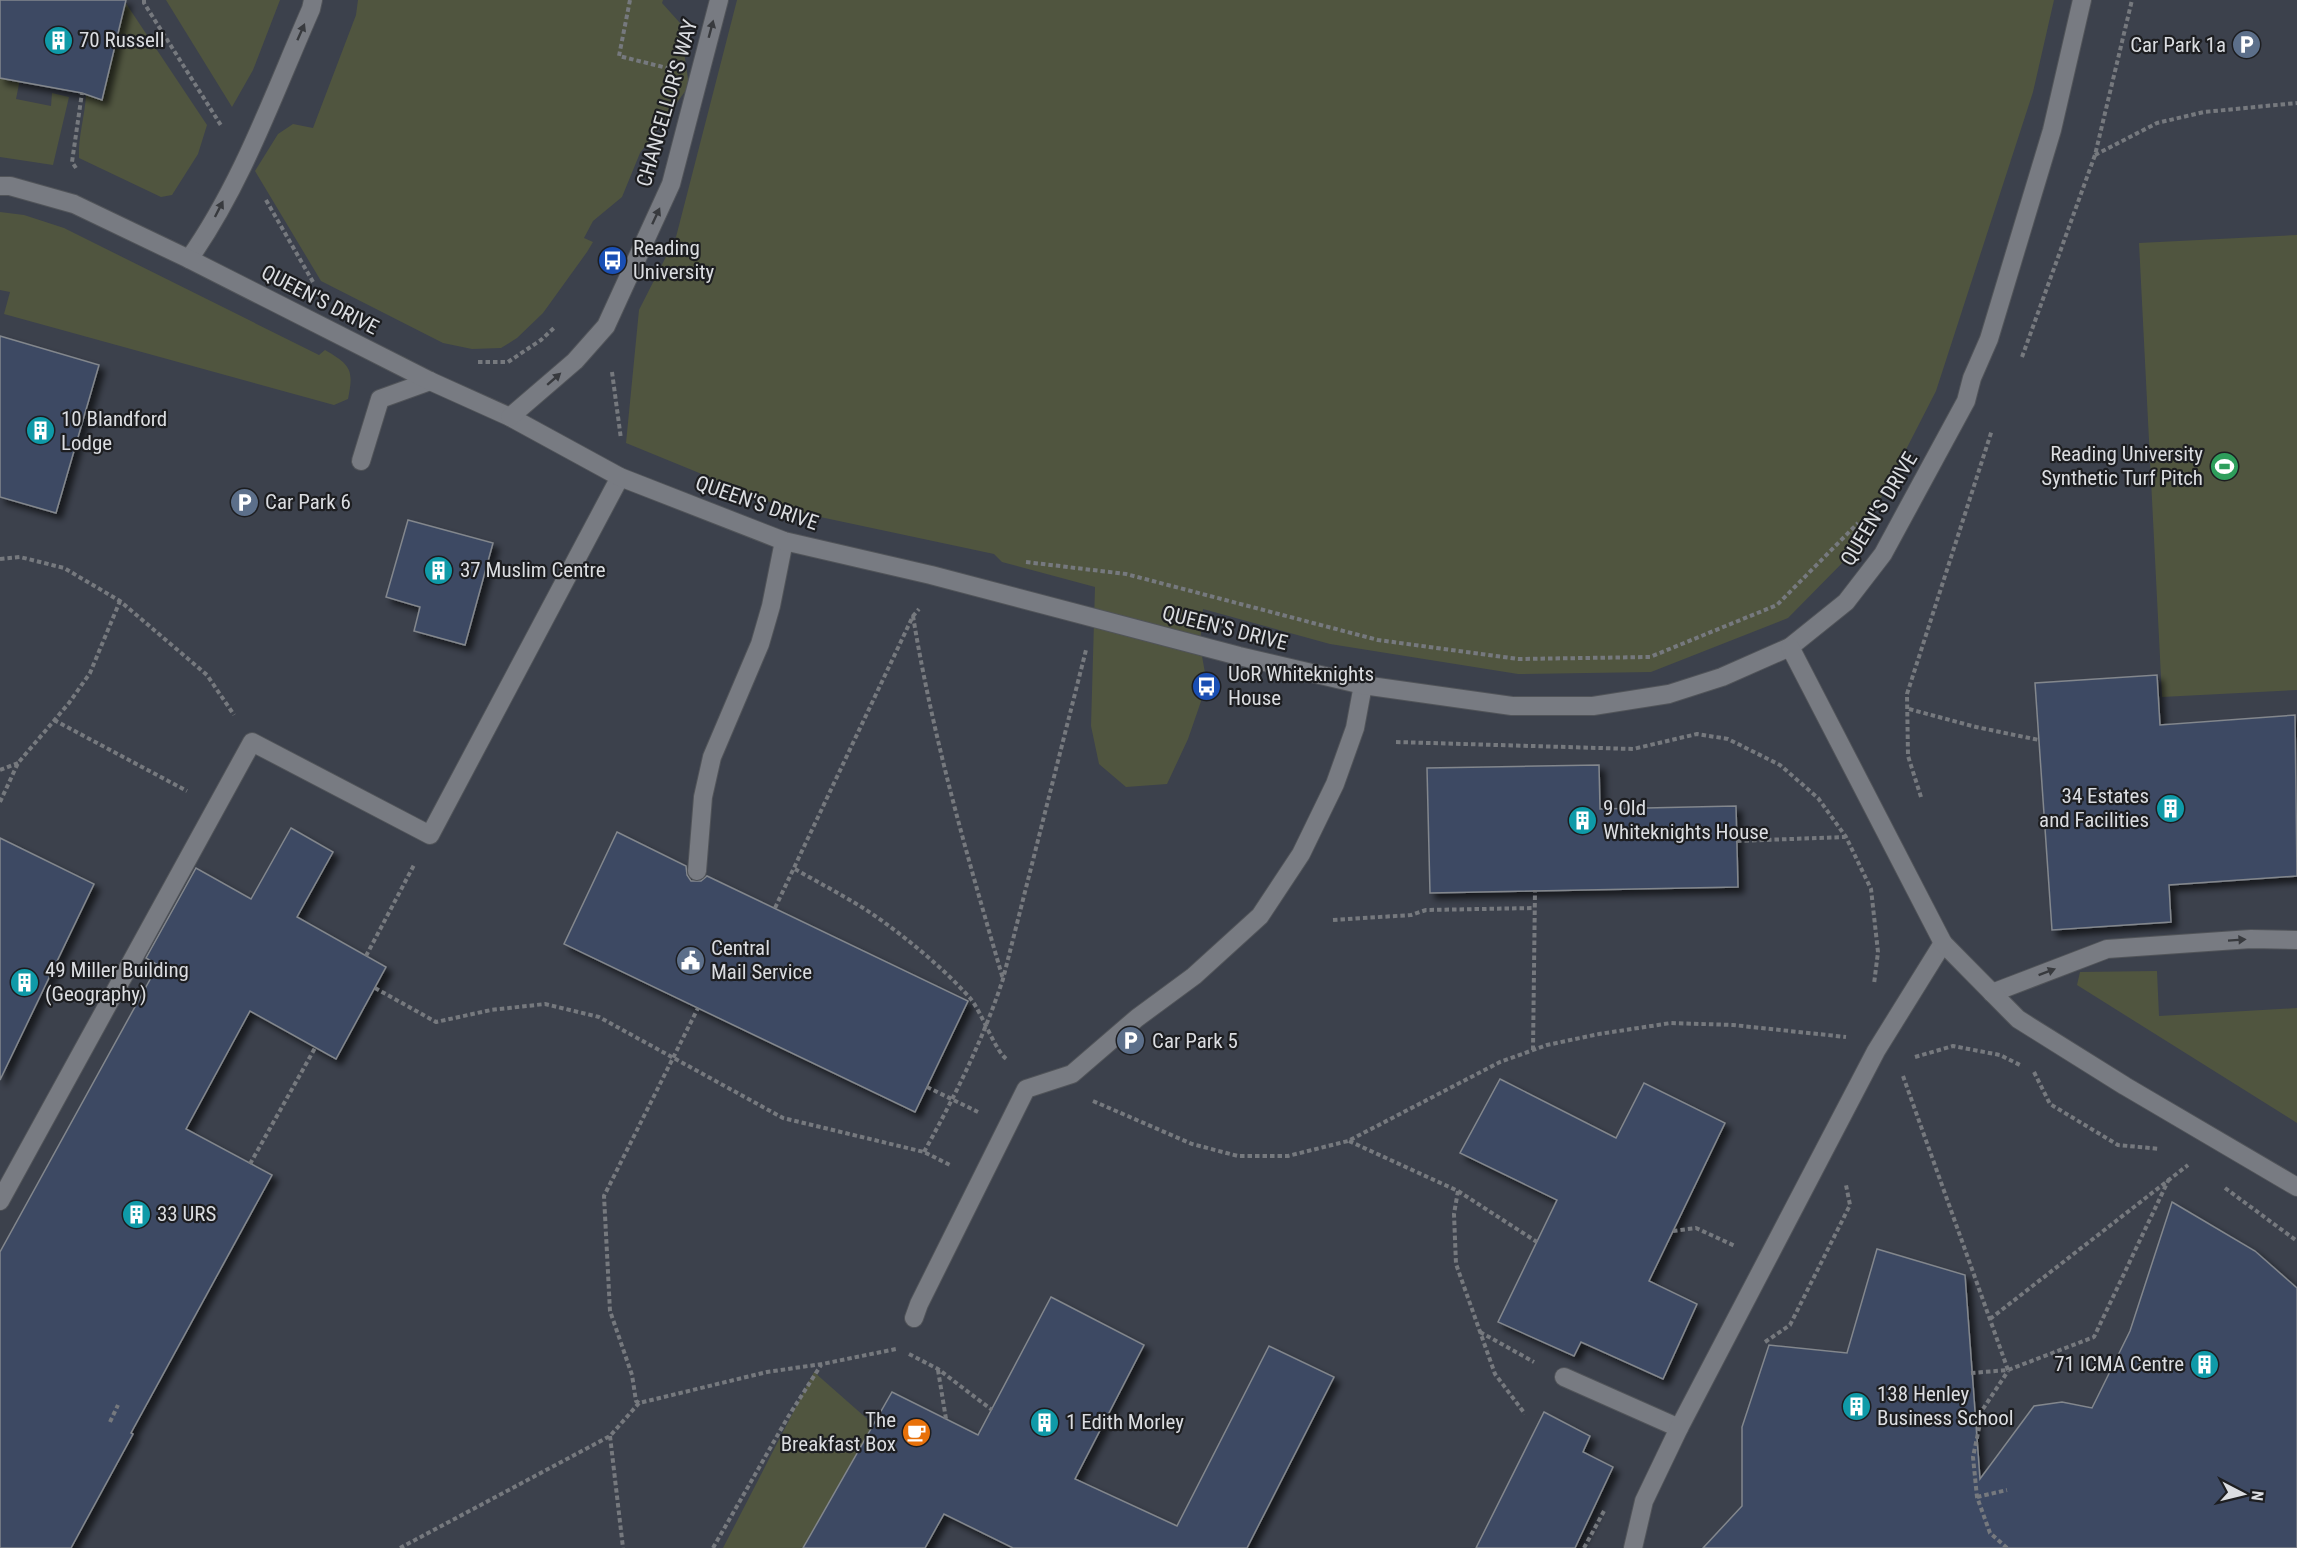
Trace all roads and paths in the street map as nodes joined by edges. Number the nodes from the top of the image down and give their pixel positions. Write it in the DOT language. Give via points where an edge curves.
graph roads {
  1 [pos="313,0"];
  2 [pos="630,0"];
  3 [pos="719,0"];
  4 [pos="2082,0"];
  5 [pos="2132,0"];
  6 [pos="671,70"];
  7 [pos="82,93"];
  8 [pos="2297,103"];
  9 [pos="2095,155"];
  10 [pos="77,169"];
  11 [pos="0,186"];
  12 [pos="189,259"];
  13 [pos="558,325"];
  14 [pos="606,326"];
  15 [pos="475,361"];
  16 [pos="2021,361"];
  17 [pos="430,381"];
  18 [pos="510,417"];
  19 [pos="1994,424"];
  20 [pos="622,447"];
  21 [pos="361,461"];
  22 [pos="620,477"];
  23 [pos="1862,519"];
  24 [pos="784,541"];
  25 [pos="0,559"];
  26 [pos="1025,561"];
  27 [pos="120,601"];
  28 [pos="1095,617"];
  29 [pos="1790,647"];
  30 [pos="1363,685"];
  31 [pos="1909,709"];
  32 [pos="54,720"];
  33 [pos="2039,740"];
  34 [pos="252,742"];
  35 [pos="1396,742"];
  36 [pos="18,763"];
  37 [pos="0,770"];
  38 [pos="1921,797"];
  39 [pos="0,802"];
  40 [pos="217,807"];
  41 [pos="430,835"];
  42 [pos="1846,837"];
  43 [pos="1737,841"];
  44 [pos="795,868"];
  45 [pos="697,871"];
  46 [pos="1535,890"];
  47 [pos="775,908"];
  48 [pos="1534,908"];
  49 [pos="1333,921"];
  50 [pos="2297,940"];
  51 [pos="1943,942"];
  52 [pos="366,956"];
  53 [pos="1003,979"];
  54 [pos="1874,985"];
  55 [pos="375,988"];
  56 [pos="1992,993"];
  57 [pos="698,1008"];
  58 [pos="987,1026"];
  59 [pos="1851,1038"];
  60 [pos="315,1048"];
  61 [pos="1533,1050"];
  62 [pos="1002,1057"];
  63 [pos="674,1058"];
  64 [pos="1909,1058"];
  65 [pos="1902,1073"];
  66 [pos="927,1087"];
  67 [pos="952,1100"];
  68 [pos="1091,1100"];
  69 [pos="978,1112"];
  70 [pos="1348,1141"];
  71 [pos="924,1152"];
  72 [pos="2168,1154"];
  73 [pos="2178,1159"];
  74 [pos="250,1164"];
  75 [pos="2188,1165"];
  76 [pos="2197,1170"];
  77 [pos="983,1175"];
  78 [pos="2169,1179"];
  79 [pos="2296,1184"];
  80 [pos="2224,1188"];
  81 [pos="1458,1191"];
  82 [pos="0,1201"];
  83 [pos="1673,1231"];
  84 [pos="2297,1241"];
  85 [pos="1537,1242"];
  86 [pos="1741,1249"];
  87 [pos="914,1318"];
  88 [pos="1990,1319"];
  89 [pos="1480,1332"];
  90 [pos="1535,1363"];
  91 [pos="822,1364"];
  92 [pos="938,1369"];
  93 [pos="2008,1370"];
  94 [pos="1971,1373"];
  95 [pos="1564,1377"];
  96 [pos="639,1403"];
  97 [pos="118,1404"];
  98 [pos="992,1410"];
  99 [pos="1525,1414"];
  100 [pos="946,1419"];
  101 [pos="110,1422"];
  102 [pos="1679,1428"];
  103 [pos="610,1436"];
  104 [pos="2007,1490"];
  105 [pos="1977,1497"];
  106 [pos="400,1548"];
  107 [pos="623,1548"];
  108 [pos="713,1548"];
  109 [pos="1633,1548"];
  110 [pos="2007,1548"];
  12 -- 1 [label="street, one-way" via="243,161"];
  2 -- 6 [label="path" via="619,56"];
  14 -- 3 [label="street, CHANCELLOR'S WAY, one-way" via="670,184"];
  4 -- 29 [label="street, QUEEN'S DRIVE" via="2052,130 1989,339 1966,401 1883,554 1846,602"];
  5 -- 9 [label="path"];
  7 -- 10 [label="path" via="72,162"];
  8 -- 9 [label="path" via="2204,112 2157,123"];
  9 -- 16 [label="path"];
  11 -- 12 [label="street, QUEEN'S DRIVE" via="74,204"];
  12 -- 17 [label="street, QUEEN'S DRIVE"];
  13 -- 15 [label="path" via="508,362"];
  18 -- 14 [label="street, CHANCELLOR'S WAY, one-way" via="575,361"];
  14 -- 20 [label="path"];
  17 -- 18 [label="street, QUEEN'S DRIVE"];
  17 -- 21 [label="street" via="380,399"];
  18 -- 22 [label="street, QUEEN'S DRIVE"];
  19 -- 31 [label="path" via="1907,694"];
  22 -- 24 [label="street, QUEEN'S DRIVE"];
  22 -- 41 [label="street"];
  23 -- 26 [label="path" via="1777,605 1650,657 1518,659 1378,640 1126,573"];
  24 -- 28 [label="street, QUEEN'S DRIVE"];
  24 -- 45 [label="street" via="760,644 712,757 703,797"];
  25 -- 27 [label="path" via="20,557 64,568"];
  27 -- 32 [label="path" via="90,673"];
  27 -- 34 [label="path" via="207,675"];
  28 -- 30 [label="street, QUEEN'S DRIVE"];
  28 -- 53 [label="path"];
  29 -- 30 [label="street, QUEEN'S DRIVE" via="1722,677 1669,694 1593,706 1512,706"];
  29 -- 51 [label="street"];
  30 -- 77 [label="street" via="1355,728 1335,784 1301,854 1260,916 1194,976 1072,1074 1026,1089"];
  31 -- 33 [label="path"];
  31 -- 38 [label="path" via="1908,756"];
  32 -- 36 [label="path"];
  32 -- 40 [label="path"];
  34 -- 40 [label="street"];
  34 -- 41 [label="street"];
  35 -- 42 [label="path" via="1633,749 1697,734 1728,739 1780,765 1818,798"];
  36 -- 37 [label="path"];
  36 -- 39 [label="path"];
  40 -- 82 [label="street"];
  41 -- 52 [label="path"];
  42 -- 43 [label="path"];
  42 -- 54 [label="path" via="1871,889 1878,952"];
  44 -- 47 [label="path"];
  44 -- 53 [label="path" via="913,616 950,795"];
  44 -- 58 [label="path" via="884,922 938,965 972,1000"];
  46 -- 48 [label="path"];
  48 -- 49 [label="path" via="1426,910 1411,915"];
  48 -- 61 [label="path"];
  56 -- 50 [label="street, one-way" via="2107,949 2251,939"];
  51 -- 56 [label="street"];
  51 -- 102 [label="street" via="1876,1051"];
  53 -- 58 [label="path"];
  55 -- 63 [label="path" via="436,1022 545,1004 599,1017"];
  56 -- 79 [label="street" via="2018,1019 2125,1086"];
  57 -- 63 [label="path"];
  58 -- 62 [label="path"];
  58 -- 67 [label="path"];
  59 -- 61 [label="path" via="1733,1025 1671,1023 1599,1034"];
  60 -- 74 [label="path"];
  61 -- 70 [label="path" via="1500,1062"];
  63 -- 71 [label="path" via="783,1118"];
  63 -- 96 [label="path" via="604,1196 610,1311"];
  64 -- 72 [label="path" via="1953,1046 2000,1055 2035,1072 2050,1104 2118,1145 2158,1148"];
  65 -- 88 [label="path"];
  66 -- 67 [label="path"];
  67 -- 69 [label="path"];
  67 -- 71 [label="path"];
  68 -- 70 [label="path" via="1192,1144 1238,1156 1288,1156"];
  70 -- 81 [label="path"];
  71 -- 77 [label="path"];
  73 -- 75 [label="path"];
  75 -- 76 [label="path"];
  75 -- 78 [label="path"];
  77 -- 87 [label="street"];
  78 -- 88 [label="path"];
  78 -- 93 [label="path" via="2094,1337"];
  80 -- 84 [label="path"];
  81 -- 85 [label="path"];
  81 -- 89 [label="path" via="1454,1214 1456,1264"];
  83 -- 86 [label="path" via="1696,1228"];
  88 -- 93 [label="path"];
  89 -- 90 [label="path"];
  89 -- 99 [label="path" via="1495,1374"];
  91 -- 92 [label="path" via="899,1349"];
  91 -- 96 [label="path" via="767,1372"];
  91 -- 108 [label="path"];
  92 -- 98 [label="path"];
  92 -- 100 [label="path"];
  93 -- 94 [label="path"];
  93 -- 105 [label="path" via="1983,1409 1973,1457"];
  95 -- 102 [label="street"];
  96 -- 103 [label="path"];
  97 -- 101 [label="path"];
  102 -- 109 [label="street" via="1644,1501"];
  103 -- 106 [label="path"];
  103 -- 107 [label="path"];
  104 -- 105 [label="path"];
  105 -- 110 [label="path" via="1990,1533"];
}
